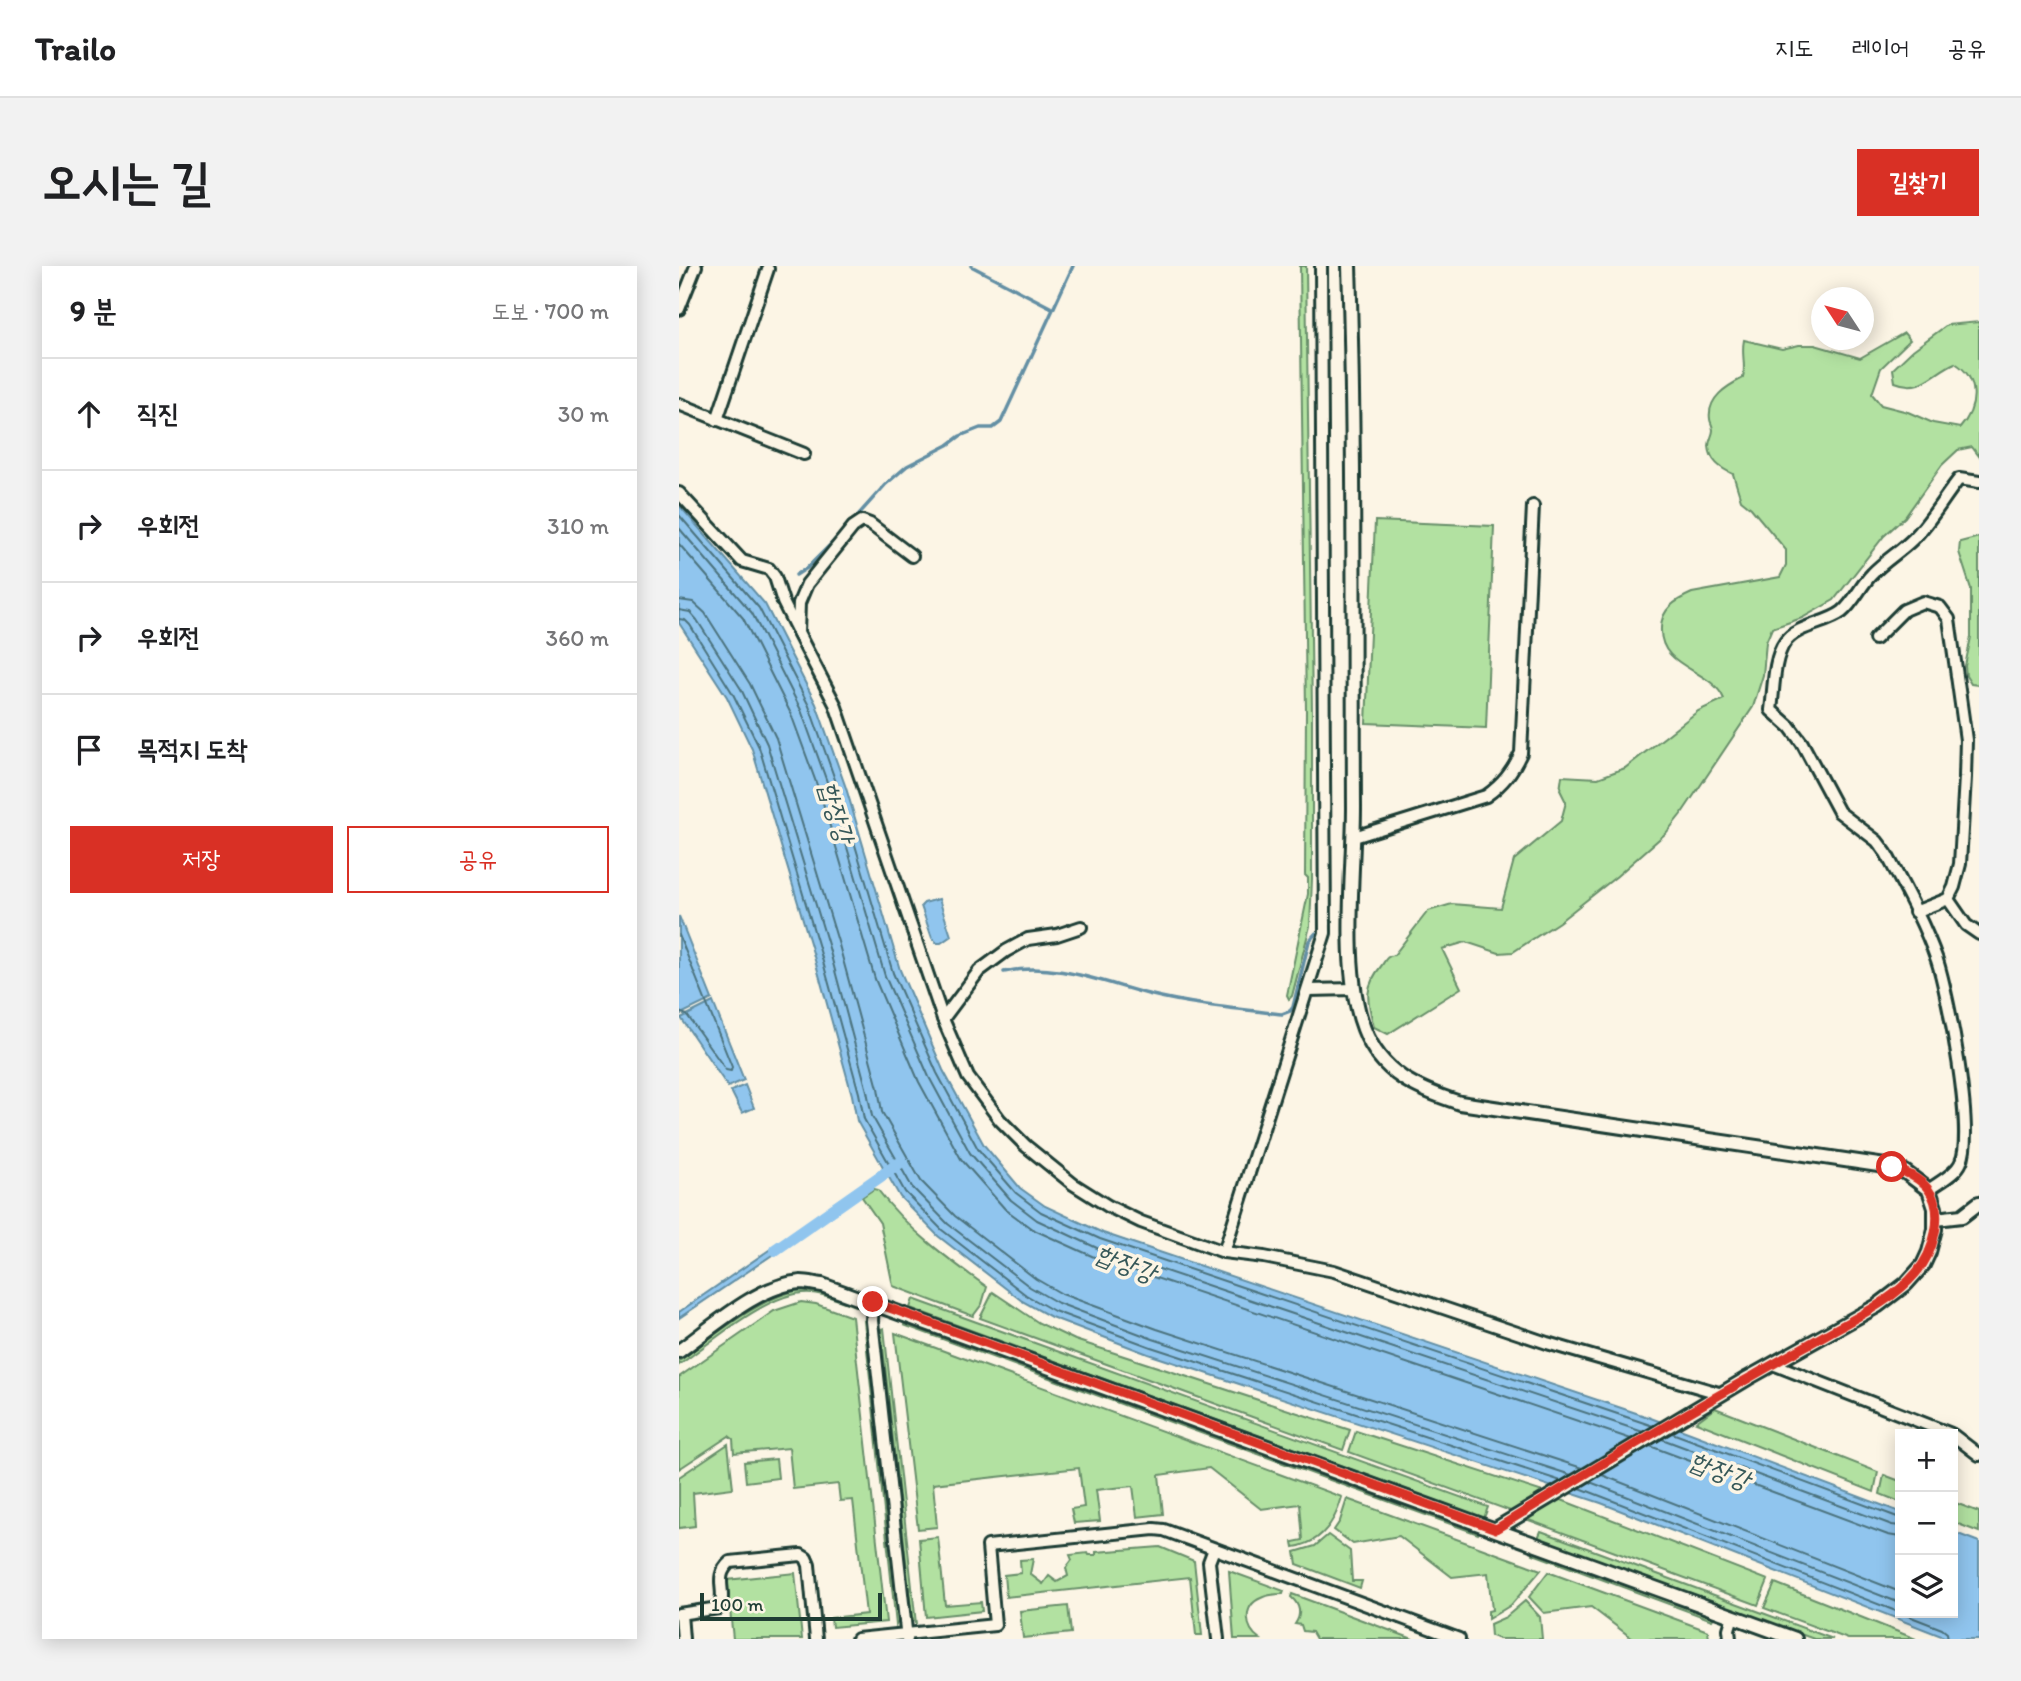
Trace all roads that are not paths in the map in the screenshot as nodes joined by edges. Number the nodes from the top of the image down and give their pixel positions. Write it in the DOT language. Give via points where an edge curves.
graph roads {
  1 [pos="696,266"];
  2 [pos="1321,266"];
  3 [pos="1349,266"];
  4 [pos="768,269"];
  5 [pos="679,309"];
  6 [pos="679,404"];
  7 [pos="717,419"];
  8 [pos="804,454"];
  9 [pos="1979,482"];
  10 [pos="679,493"];
  11 [pos="1534,506"];
  12 [pos="912,556"];
  13 [pos="798,633"];
  14 [pos="1875,639"];
  15 [pos="1354,837"];
  16 [pos="1948,899"];
  17 [pos="1915,912"];
  18 [pos="1081,927"];
  19 [pos="1979,934"];
  20 [pos="1355,989"];
  21 [pos="1308,990"];
  22 [pos="943,1019"];
  23 [pos="1929,1190"];
  24 [pos="1979,1203"];
  25 [pos="1936,1219"];
  26 [pos="1224,1252"];
  27 [pos="873,1302"];
  28 [pos="679,1350"];
  29 [pos="1773,1364"];
  30 [pos="1723,1394"];
  31 [pos="1937,1429"];
  32 [pos="1958,1439"];
  33 [pos="1979,1455"];
  34 [pos="1496,1529"];
  35 [pos="1214,1549"];
  36 [pos="680,1614"];
  37 [pos="1733,1616"];
  38 [pos="907,1636"];
  39 [pos="683,1639"];
  40 [pos="816,1639"];
  41 [pos="857,1639"];
  42 [pos="1218,1639"];
  43 [pos="1459,1639"];
  44 [pos="1730,1639"];
  45 [pos="1795,1639"];
  1 -- 5 [label="street"];
  2 -- 21 [label="street" via="1325,933"];
  3 -- 15 [label="street"];
  4 -- 7 [label="street"];
  6 -- 7 [label="street"];
  7 -- 8 [label="street"];
  9 -- 17 [label="street" via="1959,479 1912,541 1870,576 1843,611 1787,638 1777,665 1770,710 1802,743 1839,813 1886,853"];
  10 -- 13 [label="street" via="742,561 769,569"];
  11 -- 15 [label="street" via="1521,752 1515,766 1486,796"];
  12 -- 13 [label="street" via="870,524 853,527 807,584 799,603"];
  13 -- 22 [label="street" via="835,704"];
  14 -- 16 [label="street" via="1904,610 1923,602 1940,607 1949,619 1966,740 1960,864"];
  15 -- 20 [label="street" via="1351,942"];
  16 -- 17 [label="street"];
  16 -- 19 [label="street" via="1966,925"];
  17 -- 23 [label="street" via="1939,968 1964,1114 1961,1162"];
  18 -- 22 [label="street" via="1028,939 1006,951 979,971"];
  20 -- 21 [label="street"];
  20 -- 23 [label="street" via="1363,1028 1375,1051 1397,1076 1427,1093 1460,1103 1892,1167"];
  21 -- 26 [label="street"];
  22 -- 26 [label="street" via="981,1096 1000,1120 1057,1172 1140,1223"];
  23 -- 25 [label="street"];
  24 -- 25 [label="street" via="1962,1216"];
  25 -- 29 [label="street" via="1926,1258 1906,1284 1877,1306"];
  26 -- 30 [label="street" via="1333,1271 1547,1343"];
  27 -- 28 [label="street" via="822,1285 781,1286 761,1294"];
  27 -- 34 [label="street"];
  27 -- 38 [label="street"];
  29 -- 30 [label="street"];
  29 -- 31 [label="street"];
  30 -- 34 [label="street"];
  32 -- 33 [label="street"];
  34 -- 37 [label="street"];
  35 -- 38 [label="street" via="1154,1529 988,1546 995,1625"];
  35 -- 42 [label="street" via="1209,1562"];
  35 -- 43 [label="street"];
  36 -- 39 [label="street"];
  36 -- 40 [label="street" via="719,1608 720,1576 730,1562 801,1555 809,1565"];
  37 -- 44 [label="street"];
  37 -- 45 [label="street"];
  38 -- 41 [label="street"];
}
